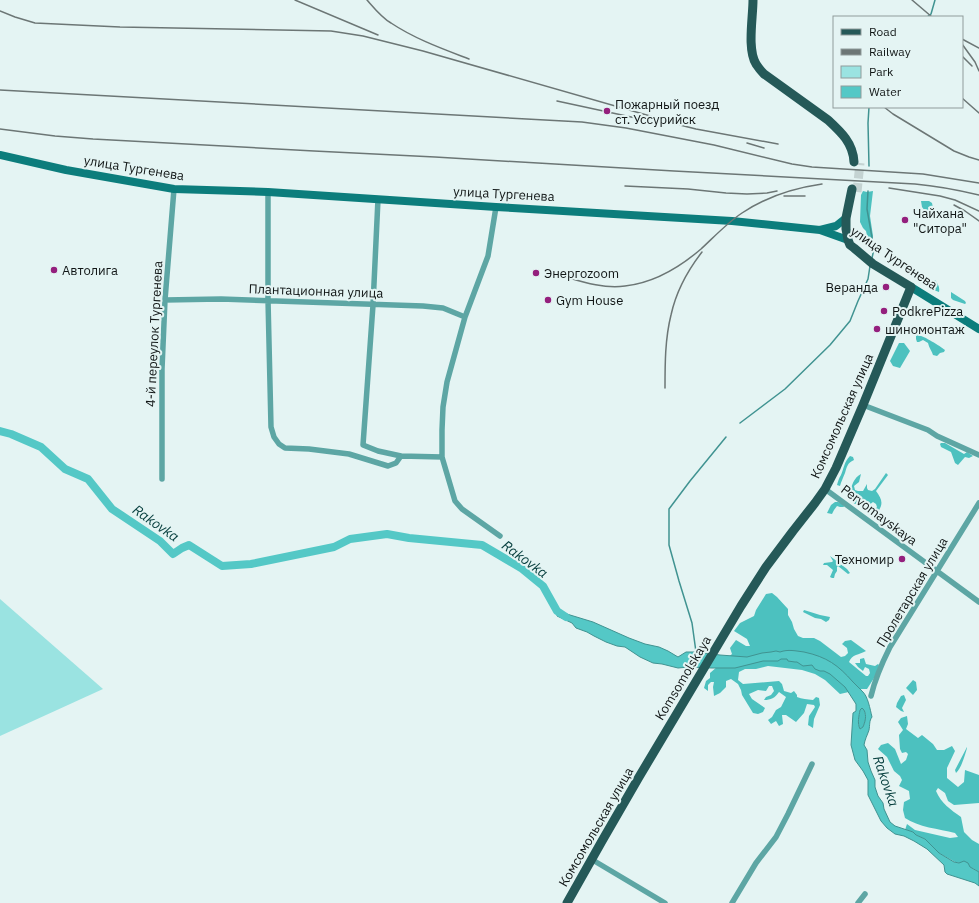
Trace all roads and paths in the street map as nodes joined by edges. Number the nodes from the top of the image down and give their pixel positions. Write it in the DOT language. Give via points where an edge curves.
graph roads {
  1 [pos="753,0"];
  2 [pos="0,154"];
  3 [pos="857,162"];
  4 [pos="174,189"];
  5 [pos="854,191"];
  6 [pos="268,192"];
  7 [pos="378,199"];
  8 [pos="496,207"];
  9 [pos="846,218"];
  10 [pos="820,230"];
  11 [pos="848,240"];
  12 [pos="911,287"];
  13 [pos="165,300"];
  14 [pos="268,300"];
  15 [pos="373,305"];
  16 [pos="465,317"];
  17 [pos="979,329"];
  18 [pos="863,405"];
  19 [pos="979,455"];
  20 [pos="401,456"];
  21 [pos="442,457"];
  22 [pos="162,479"];
  23 [pos="825,489"];
  24 [pos="979,502"];
  25 [pos="500,536"];
  26 [pos="937,572"];
  27 [pos="979,602"];
  28 [pos="741,606"];
  29 [pos="871,696"];
  30 [pos="647,764"];
  31 [pos="812,764"];
  32 [pos="592,859"];
  33 [pos="865,894"];
  34 [pos="567,903"];
  35 [pos="665,903"];
  36 [pos="732,903"];
  37 [pos="858,903"];
  1 -- 3 [label="main road" via="751,46 756,64 764,74 828,120 844,135"];
  2 -- 4 [label="street, улица Тургенева" via="66,170"];
  4 -- 6 [label="street, улица Тургенева"];
  4 -- 13 [label="street, 4-й переулок Тургенева"];
  5 -- 9 [label="main road"];
  6 -- 7 [label="street, улица Тургенева"];
  6 -- 14 [label="street"];
  7 -- 8 [label="street, улица Тургенева"];
  7 -- 15 [label="street"];
  8 -- 10 [label="street, улица Тургенева" via="710,219"];
  8 -- 16 [label="street" via="488,256"];
  9 -- 10 [label="street" via="836,226"];
  9 -- 11 [label="main road"];
  10 -- 11 [label="street, улица Тургенева"];
  11 -- 12 [label="main road, улица Тургенева" via="873,264"];
  12 -- 17 [label="street, улица Тургенева"];
  12 -- 18 [label="main road, Комсомольская улица"];
  13 -- 14 [label="street, Плантационная улица"];
  13 -- 22 [label="street, 4-й переулок Тургенева"];
  14 -- 15 [label="street, Плантационная улица"];
  14 -- 20 [label="street" via="271,427 279,444 285,448 349,454 388,466 396,463"];
  15 -- 16 [label="street, Плантационная улица" via="443,308"];
  15 -- 20 [label="street" via="362,445"];
  16 -- 21 [label="street" via="447,382"];
  18 -- 19 [label="street" via="928,430"];
  18 -- 23 [label="main road, Комсомольская улица"];
  20 -- 21 [label="street"];
  21 -- 25 [label="street" via="455,501 462,509"];
  23 -- 26 [label="street, Pervomayskaya"];
  23 -- 28 [label="main road, Комсомольская улица" via="766,567"];
  24 -- 26 [label="street, Пролетарская улица"];
  26 -- 27 [label="street, Pervomayskaya"];
  26 -- 29 [label="street, Пролетарская улица" via="885,657"];
  28 -- 30 [label="main road, Komsomolskaya"];
  30 -- 32 [label="main road, Комсомольская улица"];
  31 -- 36 [label="street" via="776,837 756,863"];
  32 -- 34 [label="main road, Комсомольская улица"];
  32 -- 35 [label="street"];
  33 -- 37 [label="street"];
}
